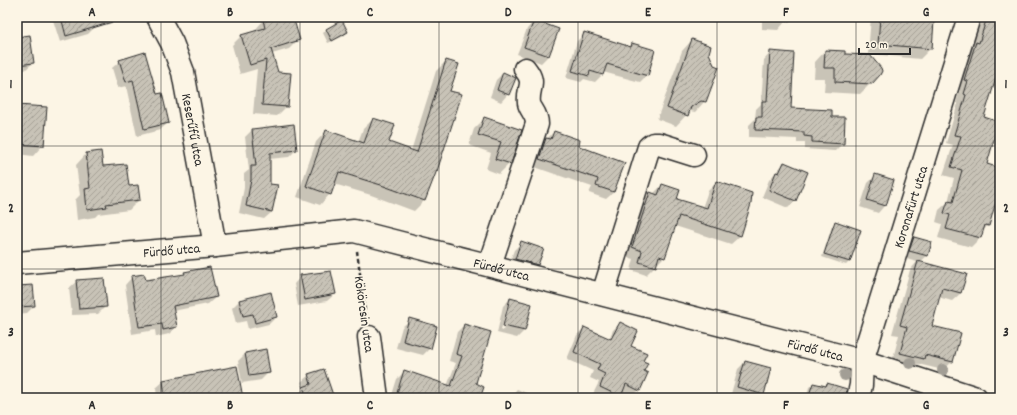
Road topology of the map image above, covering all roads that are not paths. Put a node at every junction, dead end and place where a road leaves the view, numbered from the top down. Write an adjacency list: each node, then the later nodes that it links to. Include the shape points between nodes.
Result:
1 (158, 17): 5 (street, Keserűfű utca, via 183,72)
2 (969, 17): 10 (street, Koronafürt utca)
3 (525, 69): 7 (street, via 532,82 529,104 537,117 537,124)
4 (694, 155): 8 (street, via 659,144 649,147)
5 (215, 246): 6 (street, Fürdő utca); 7 (street, Fürdő utca, via 354,231)
6 (17, 263)
7 (490, 265): 8 (street, Fürdő utca)
8 (603, 294): 10 (street, Fürdő utca)
9 (369, 337): 11 (street, Kökörcsin utca)
10 (862, 361): 12 (street, Koronafürt utca); 13 (street, Fürdő utca)
11 (377, 398)
12 (858, 398)
13 (976, 398)

